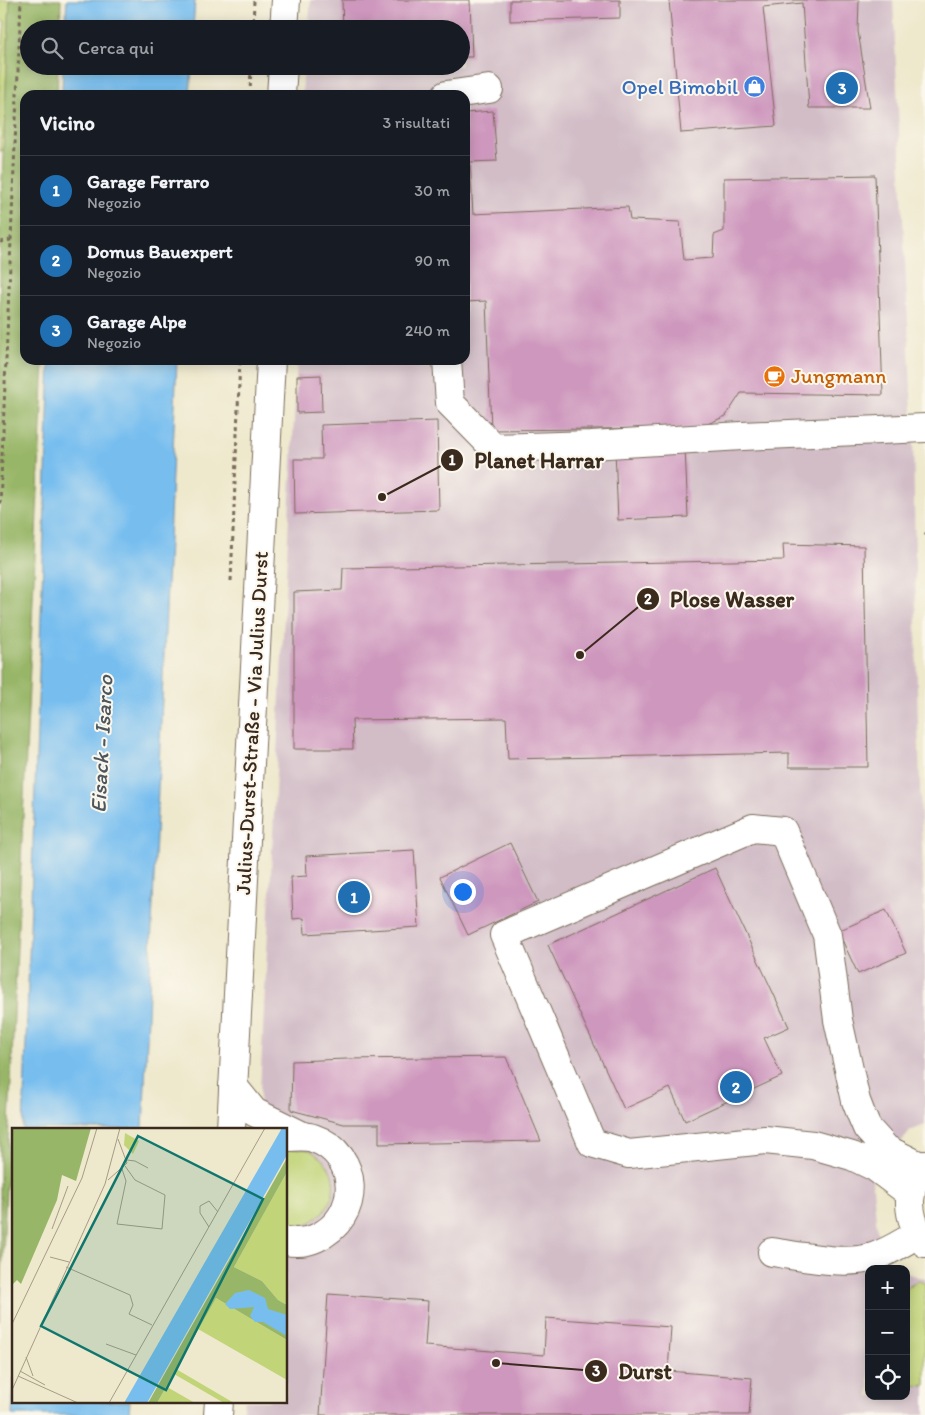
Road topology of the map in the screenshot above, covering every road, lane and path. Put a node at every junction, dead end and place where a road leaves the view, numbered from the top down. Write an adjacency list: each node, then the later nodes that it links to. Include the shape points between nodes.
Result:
1 (21, 0): 4 (path)
2 (254, 0): 5 (path)
3 (286, 0): 6 (street)
4 (20, 20)
5 (253, 20)
6 (285, 20)
7 (20, 24): 14 (path)
8 (251, 75): 11 (path)
9 (282, 75): 12 (street)
10 (489, 89): 13 (street)
11 (250, 90)
12 (281, 90)
13 (470, 92)
14 (11, 240): 15 (path); 19 (path)
15 (0, 242)
16 (271, 365): 20 (street, Julius-Durst-Straße - Via Julius Durst)
17 (447, 365): 18 (street, via 450,403 494,448)
18 (925, 428)
19 (0, 504)
20 (233, 1086): 21 (street, Julius-Durst-Straße - Via Julius Durst); 22 (street, via 254,1112)
21 (231, 1128)
22 (280, 1128)
23 (295, 1137): 27 (street, via 312,1137 340,1156 348,1171 350,1188 348,1204 340,1221 326,1233 309,1241)
24 (924, 1166): 25 (street); 25 (street, via 886,1149 867,1128 861,1114 838,1020 827,935 783,831 753,828 504,935 592,1143 629,1154 765,1140 813,1145 852,1156 875,1167)
25 (911, 1194): 26 (street, via 912,1221)
26 (922, 1238): 28 (street, via 870,1258 852,1260)
27 (288, 1241)
28 (772, 1252)
29 (219, 1402): 30 (street)
30 (218, 1415)

